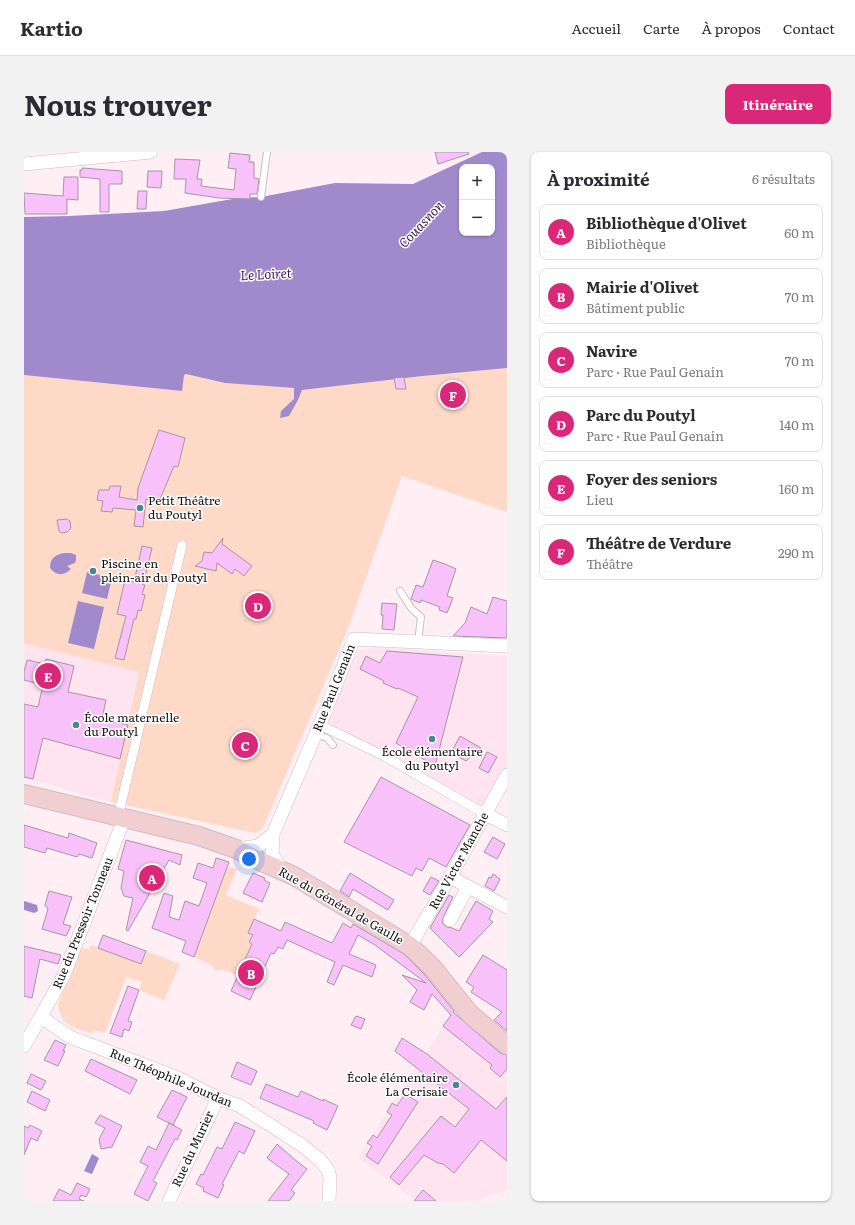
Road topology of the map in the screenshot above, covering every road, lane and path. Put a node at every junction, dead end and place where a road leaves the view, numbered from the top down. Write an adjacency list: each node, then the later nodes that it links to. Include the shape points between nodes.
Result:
1 (151, 152): 3 (street)
2 (267, 152): 4 (lane)
3 (24, 164)
4 (261, 197)
5 (182, 545): 14 (street)
6 (400, 591): 7 (lane, via 420,617)
7 (418, 642): 8 (street, Rue Paul Genain); 9 (street, Rue Paul Genain, via 354,639)
8 (507, 646)
9 (318, 729): 10 (lane); 13 (street, via 384,756); 16 (street, Rue Paul Genain)
10 (333, 745)
11 (507, 775): 13 (street, Rue Victor Manche)
12 (24, 794): 14 (main road, Rue du Général de Gaulle)
13 (485, 814): 15 (street); 19 (street, Rue Victor Manche)
14 (121, 818): 17 (main road, Rue du Général de Gaulle, via 199,836); 24 (street, Rue du Pressoir Tonneau, via 64,975)
15 (507, 825)
16 (273, 834): 17 (street, Rue Paul Genain, via 258,846); 18 (street, Rue Paul Genain, via 272,854)
17 (236, 849): 18 (main road, Rue du Général de Gaulle)
18 (282, 870): 23 (main road, Rue du Général de Gaulle)
19 (450, 877): 20 (street); 23 (street, Rue Victor Manche)
20 (468, 887): 21 (street); 22 (street)
21 (507, 907)
22 (450, 920)
23 (410, 946): 25 (main road, Rue du Général de Gaulle, via 433,968 470,1014)
24 (41, 1017): 26 (street, Rue du Pressoir Tonneau); 27 (street, Rue Théophile Jourdan, via 70,1037 176,1077)
25 (507, 1045)
26 (24, 1046)
27 (218, 1098): 28 (street, Rue du Murier); 29 (street, Rue Théophile Jourdan, via 240,1106 276,1128 304,1146 321,1161 330,1176)
28 (169, 1201)
29 (329, 1201)

